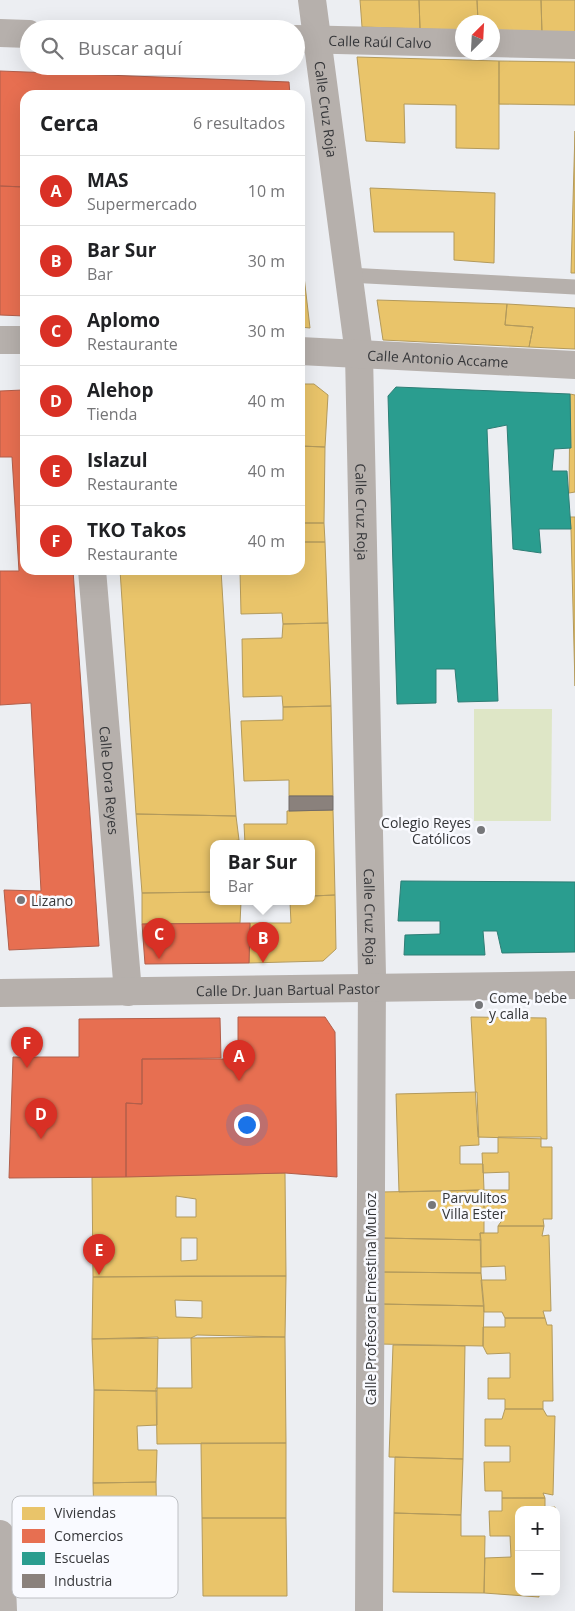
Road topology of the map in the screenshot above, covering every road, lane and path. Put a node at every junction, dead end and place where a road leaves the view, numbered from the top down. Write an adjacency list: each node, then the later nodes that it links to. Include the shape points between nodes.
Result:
1 (312, 0): 4 (street, Calle Cruz Roja)
2 (0, 33): 3 (street)
3 (20, 34)
4 (306, 39): 5 (street, Calle Raúl Calvo); 8 (street, Calle Cruz Roja)
5 (455, 43)
6 (500, 43): 7 (street)
7 (575, 45)
8 (348, 275): 9 (lane); 13 (street, Calle Cruz Roja)
9 (575, 287)
10 (0, 340): 11 (street)
11 (20, 340)
12 (305, 351): 13 (street, Calle Antonio Accame)
13 (359, 354): 14 (street, Calle Antonio Accame); 17 (street, Calle Cruz Roja)
14 (575, 365)
15 (92, 575): 18 (street, Calle Dora Reyes)
16 (575, 985): 17 (street, Calle Dr. Juan Bartual Pastor)
17 (371, 988): 18 (street, Calle Dr. Juan Bartual Pastor); 22 (street, Calle Profesora Ernestina Muñoz)
18 (128, 992): 19 (street, Calle Dr. Juan Bartual Pastor)
19 (0, 993)
20 (0, 1534): 21 (street)
21 (3, 1611)
22 (369, 1611)

